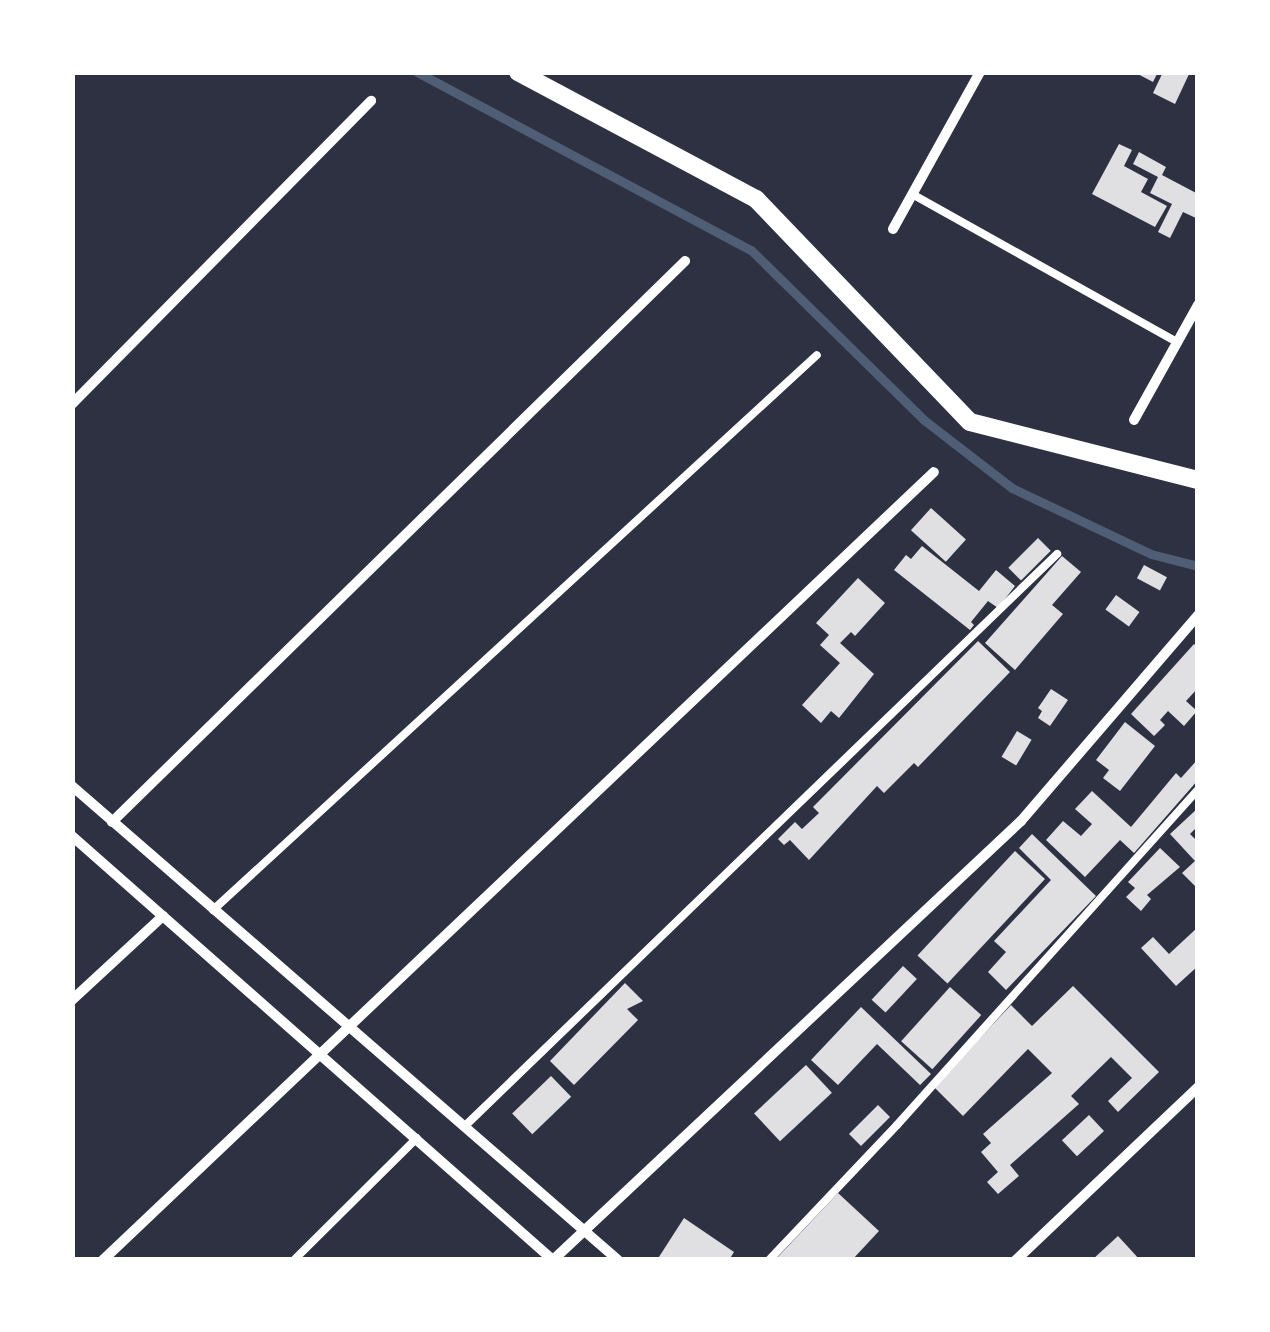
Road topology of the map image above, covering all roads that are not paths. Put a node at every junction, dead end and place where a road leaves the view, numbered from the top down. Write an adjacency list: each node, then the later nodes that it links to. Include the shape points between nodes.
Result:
1 (518, 72): 13 (street, via 756,200 970,422)
2 (980, 72): 4 (street)
3 (371, 101): 10 (street)
4 (912, 194): 5 (street); 8 (lane)
5 (892, 228)
6 (685, 261): 18 (street)
7 (1198, 304): 8 (street)
8 (1177, 342): 11 (street)
9 (817, 355): 20 (lane)
10 (72, 404)
11 (1134, 420)
12 (934, 472): 23 (street)
13 (1198, 480)
14 (1057, 554): 26 (lane)
15 (1198, 615): 28 (street, via 1021,821)
16 (72, 786): 18 (street)
17 (1198, 789): 33 (lane)
18 (112, 822): 20 (street)
19 (72, 836): 21 (street)
20 (213, 910): 23 (street)
21 (163, 916): 22 (street); 24 (street)
22 (72, 1000)
23 (351, 1024): 24 (street); 26 (street)
24 (320, 1054): 27 (street); 29 (street)
25 (1198, 1088): 34 (street)
26 (466, 1125): 28 (street)
27 (416, 1138): 30 (lane); 31 (street)
28 (585, 1230): 31 (street); 32 (street)
29 (103, 1260)
30 (294, 1260)
31 (553, 1260)
32 (618, 1260)
33 (769, 1260)
34 (1016, 1260)

